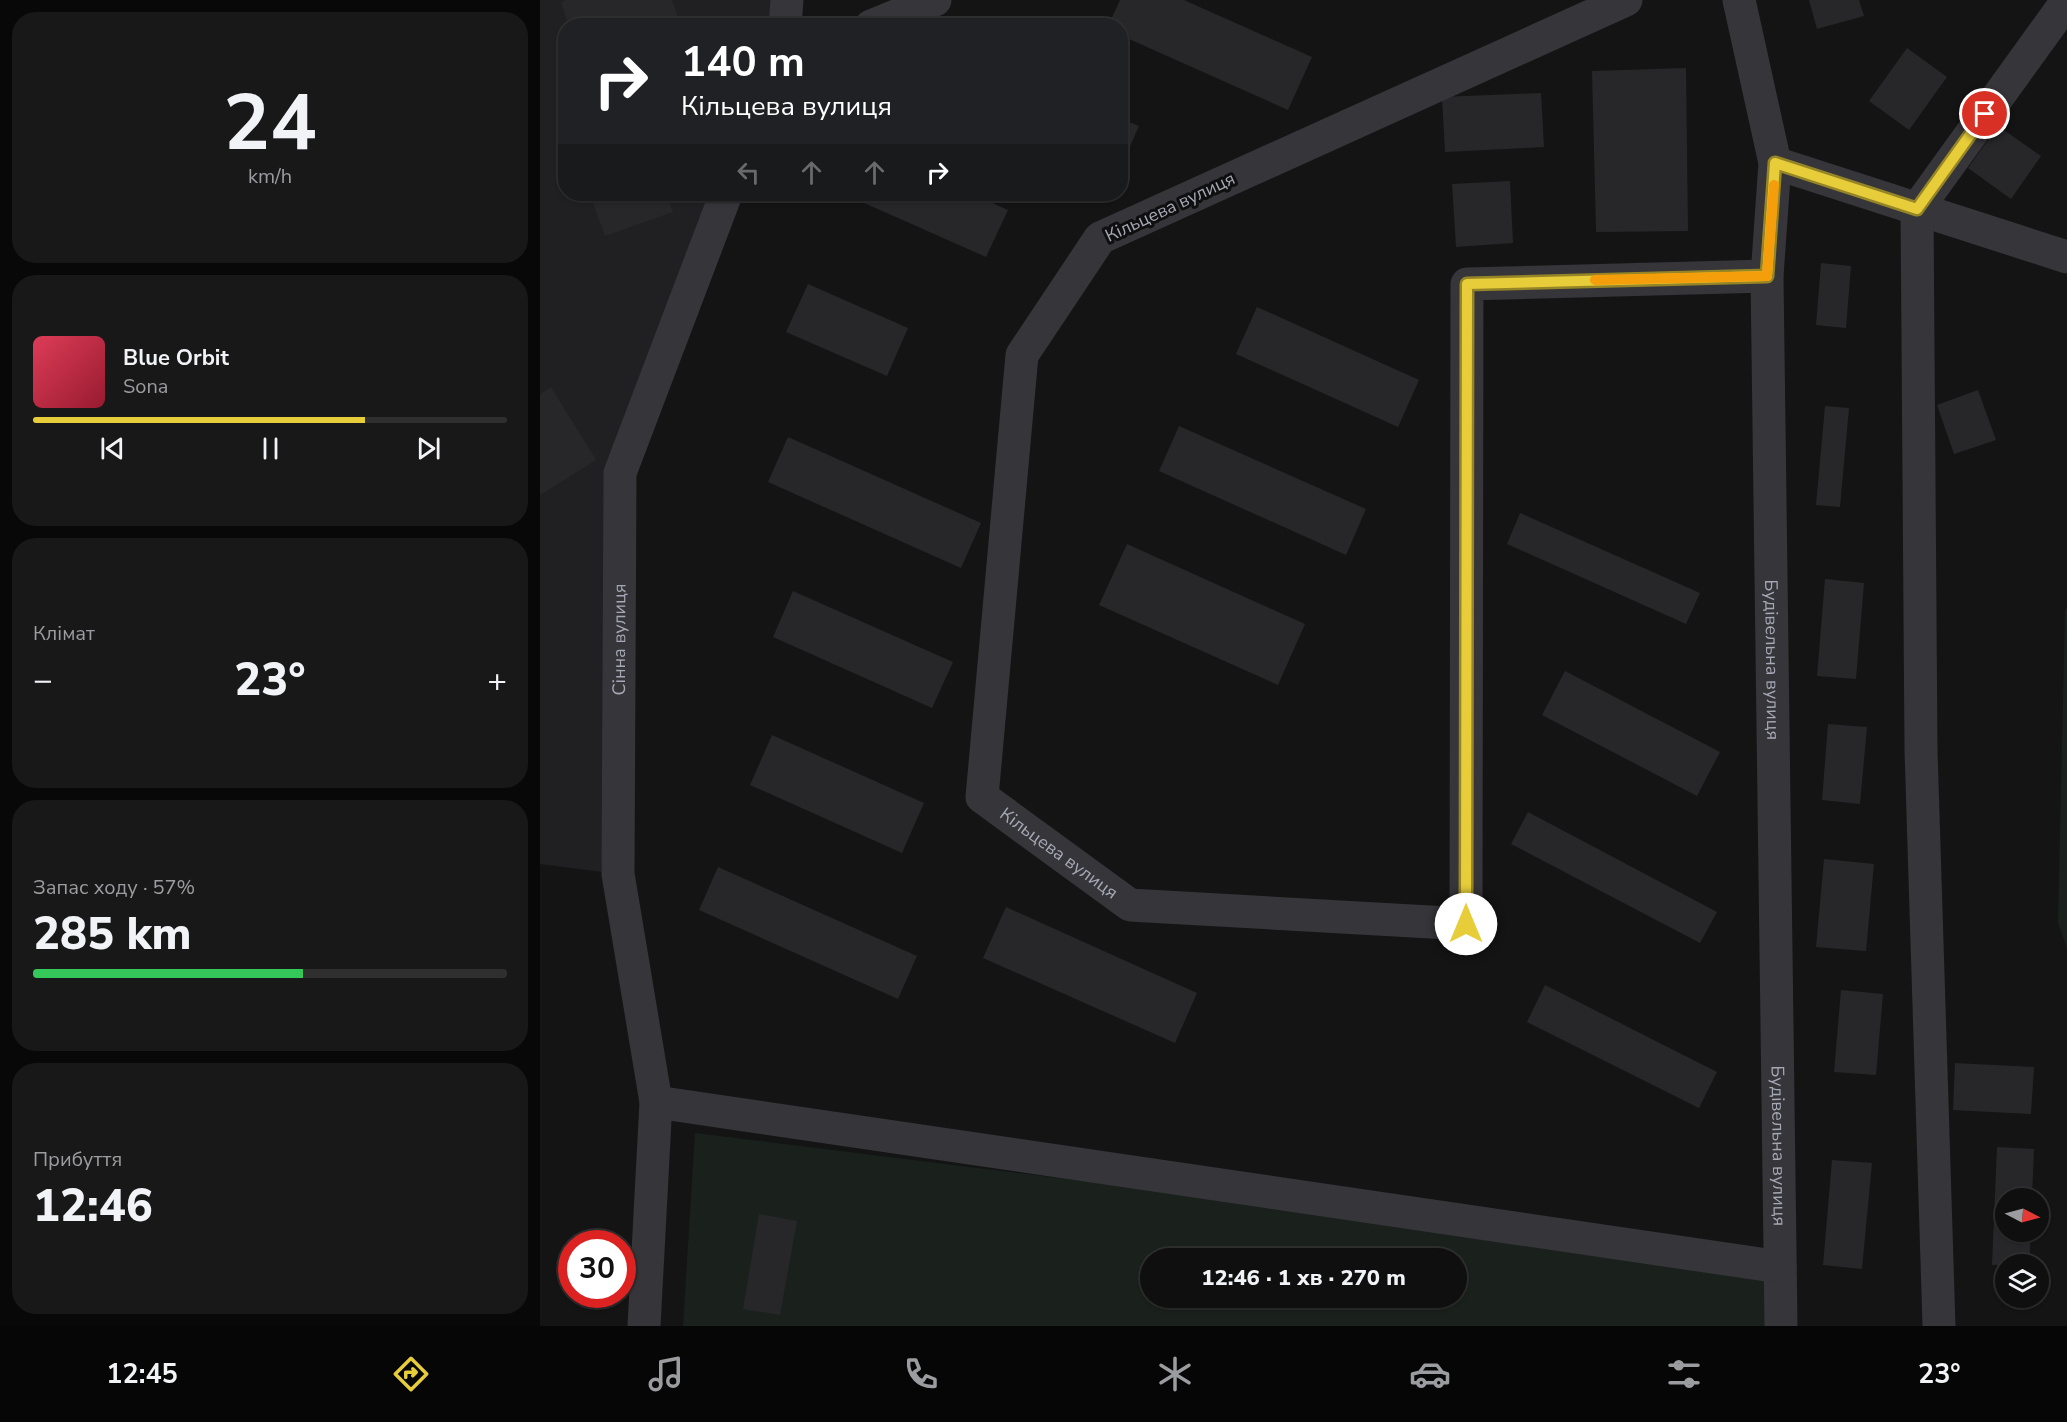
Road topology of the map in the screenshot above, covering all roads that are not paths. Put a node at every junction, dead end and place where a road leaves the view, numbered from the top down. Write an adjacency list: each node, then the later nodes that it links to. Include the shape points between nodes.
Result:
1 (787, 0): 6 (street)
2 (935, 0): 7 (street)
3 (1626, 0): 12 (street, Кільцева вулиця, via 1100,238 1022,355 982,797 1130,905 1466,924 1467,284)
4 (1739, 0): 8 (street, Будівельна вулиця)
5 (2067, 1): 10 (street)
6 (785, 18)
7 (891, 18)
8 (1775, 163): 10 (street); 12 (street, Будівельна вулиця)
9 (723, 201): 13 (street, Сінна вулиця, via 620,474 618,874)
10 (1917, 209): 11 (street); 17 (street, via 1921,750)
11 (2067, 257)
12 (1767, 276): 14 (street, Будівельна вулиця)
13 (656, 1102): 14 (street); 15 (street, Сінна вулиця)
14 (1780, 1267): 16 (street, Будівельна вулиця)
15 (644, 1326)
16 (1781, 1326)
17 (1939, 1326)

